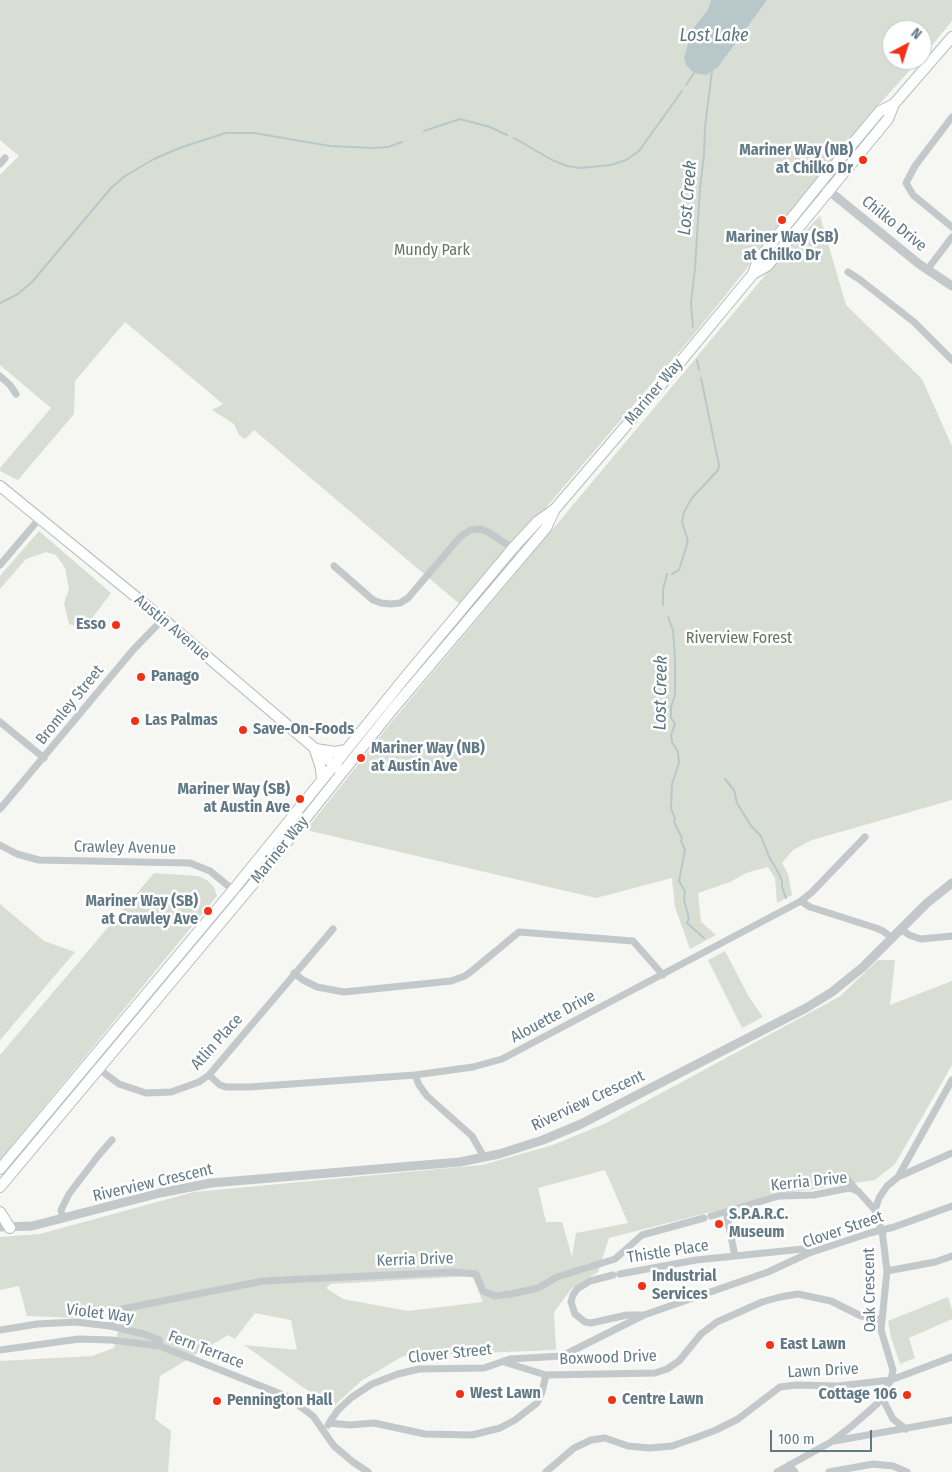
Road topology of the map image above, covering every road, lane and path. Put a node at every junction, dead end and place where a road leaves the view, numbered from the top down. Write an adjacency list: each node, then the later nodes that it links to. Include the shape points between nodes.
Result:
1 (952, 37): 2 (main road, Mariner Way)
2 (894, 104): 4 (main road, Mariner Way, via 880,111); 5 (main road, Mariner Way, via 888,118)
3 (952, 117): 6 (street, via 906,182 913,195)
4 (819, 183): 5 (street, Chilko Drive); 10 (main road, Mariner Way, via 758,260)
5 (829, 190): 8 (street, Chilko Drive); 10 (main road, Mariner Way, via 767,266)
6 (952, 227)
7 (952, 237): 8 (street)
8 (927, 270): 11 (street, Chilko Drive)
9 (848, 272): 12 (street)
10 (753, 274): 16 (main road, Mariner Way)
11 (952, 286)
12 (951, 355)
13 (0, 376): 14 (street)
14 (16, 394)
15 (0, 486): 17 (main road, Austin Avenue)
16 (554, 509): 18 (main road, Mariner Way); 19 (main road, Mariner Way, via 546,528)
17 (39, 519): 20 (street); 22 (main road, Austin Avenue)
18 (513, 548): 19 (street); 21 (street, via 485,530 468,531 460,536 408,598 394,604 373,600); 25 (main road, Mariner Way)
19 (522, 556): 28 (main road, Mariner Way)
20 (0, 565)
21 (334, 566)
22 (163, 619): 24 (main road, Austin Avenue); 26 (street, Bromley Street, via 132,650)
23 (0, 722): 26 (street)
24 (315, 749): 25 (main road); 27 (main road, Austin Avenue); 29 (main road)
25 (346, 750): 27 (main road, Mariner Way)
26 (44, 758): 30 (street, Bromley Street)
27 (334, 765): 28 (main road, Austin Avenue); 29 (main road, Mariner Way)
28 (343, 772): 35 (main road, Mariner Way)
29 (322, 780): 34 (main road, Mariner Way)
30 (0, 809)
31 (865, 837): 36 (street, Alouette Drive)
32 (0, 845): 34 (street, Crawley Avenue, via 39,860 190,863 210,871)
33 (952, 882): 38 (street, Riverview Crescent)
34 (234, 889): 35 (street, Crawley Avenue); 43 (main road, Mariner Way)
35 (241, 898): 44 (main road, Mariner Way)
36 (802, 901): 40 (street, via 810,907 876,928); 42 (street, Alouette Drive)
37 (332, 928): 41 (street, Atlin Place)
38 (902, 929): 39 (street, via 921,939); 40 (street, Riverview Crescent)
39 (952, 936)
40 (892, 938): 50 (street, Riverview Crescent, via 852,977 806,1008 581,1124 528,1145)
41 (294, 973): 42 (street, via 317,988 344,992 451,981 465,976 519,932 633,941); 46 (street, Atlin Place)
42 (663, 974): 45 (street, Alouette Drive, via 502,1059)
43 (90, 1062): 44 (street, Atlin Place); 51 (main road, Mariner Way)
44 (99, 1070): 46 (street, Atlin Place, via 119,1084 152,1094 182,1089); 54 (main road, Mariner Way)
45 (415, 1075): 46 (street, Alouette Drive, via 240,1088 220,1085); 50 (street, via 427,1096 472,1136)
46 (209, 1076)
47 (952, 1080): 53 (street)
48 (112, 1140): 60 (street, via 69,1194 61,1210)
49 (952, 1153): 53 (street)
50 (484, 1157): 60 (street, Riverview Crescent, via 440,1164 211,1184 160,1193)
51 (0, 1169)
52 (845, 1176): 55 (street)
53 (898, 1177): 57 (street, via 879,1198)
54 (0, 1187)
55 (858, 1191): 57 (street, Kerria Drive); 59 (street, Kerria Drive, via 849,1188 814,1195 779,1196)
56 (952, 1206): 62 (street, Clover Street)
57 (875, 1210): 62 (street, Oak Crescent)
58 (0, 1212): 61 (main road)
59 (726, 1212): 64 (street); 69 (street, Kerria Drive, via 642,1235 615,1259 557,1277 538,1288 512,1294 496,1296 483,1290 476,1274 452,1272 263,1281 122,1309)
60 (63, 1219): 61 (street, Riverview Crescent, via 32,1226)
61 (5, 1227)
62 (882, 1230): 63 (street, Clover Street); 66 (street, Oak Crescent)
63 (809, 1254): 64 (street, Thistle Place, via 803,1249); 67 (street, Clover Street, via 768,1272)
64 (736, 1256): 67 (street, Thistle Place, via 688,1261 590,1281 572,1296 575,1314 591,1324 627,1315)
65 (952, 1256): 66 (street)
66 (887, 1271): 68 (street, Oak Crescent)
67 (644, 1315): 74 (street, Clover Street, via 562,1356)
68 (882, 1320): 75 (street, Boxwood Drive, via 798,1294 780,1296 717,1322 667,1369 655,1373); 76 (street, Oak Crescent, via 881,1330 893,1370)
69 (110, 1326): 70 (street, Violet Way, via 76,1322); 71 (street, Violet Way, via 159,1340)
70 (0, 1330)
71 (160, 1346): 72 (street, Fern Terrace, via 79,1339); 81 (street, Fern Terrace, via 286,1396 313,1416)
72 (0, 1350)
73 (952, 1357): 76 (street, Lawn Drive)
74 (504, 1362): 75 (street, Boxwood Drive); 79 (street, Clover Street, via 484,1368 419,1369 398,1374 372,1384 352,1397)
75 (546, 1375): 79 (street, Boxwood Drive, via 537,1403 500,1428 472,1434 425,1434 374,1423)
76 (890, 1380): 77 (street); 85 (street, Lawn Drive, via 838,1386 785,1386 738,1419 695,1438 672,1446 650,1448 628,1446 605,1438 591,1440 574,1448)
77 (881, 1396): 80 (street, via 893,1419); 82 (street, via 877,1404)
78 (952, 1420): 80 (street)
79 (329, 1423): 81 (street)
80 (906, 1429): 82 (street)
81 (323, 1430): 84 (street, Fern Terrace, via 334,1446)
82 (831, 1442): 83 (street)
83 (787, 1468): 86 (street); 87 (street)
84 (368, 1472)
85 (546, 1472)
86 (777, 1472)
87 (795, 1472)
88 (829, 1472): 89 (street, via 873,1464 893,1466)
89 (907, 1472)

